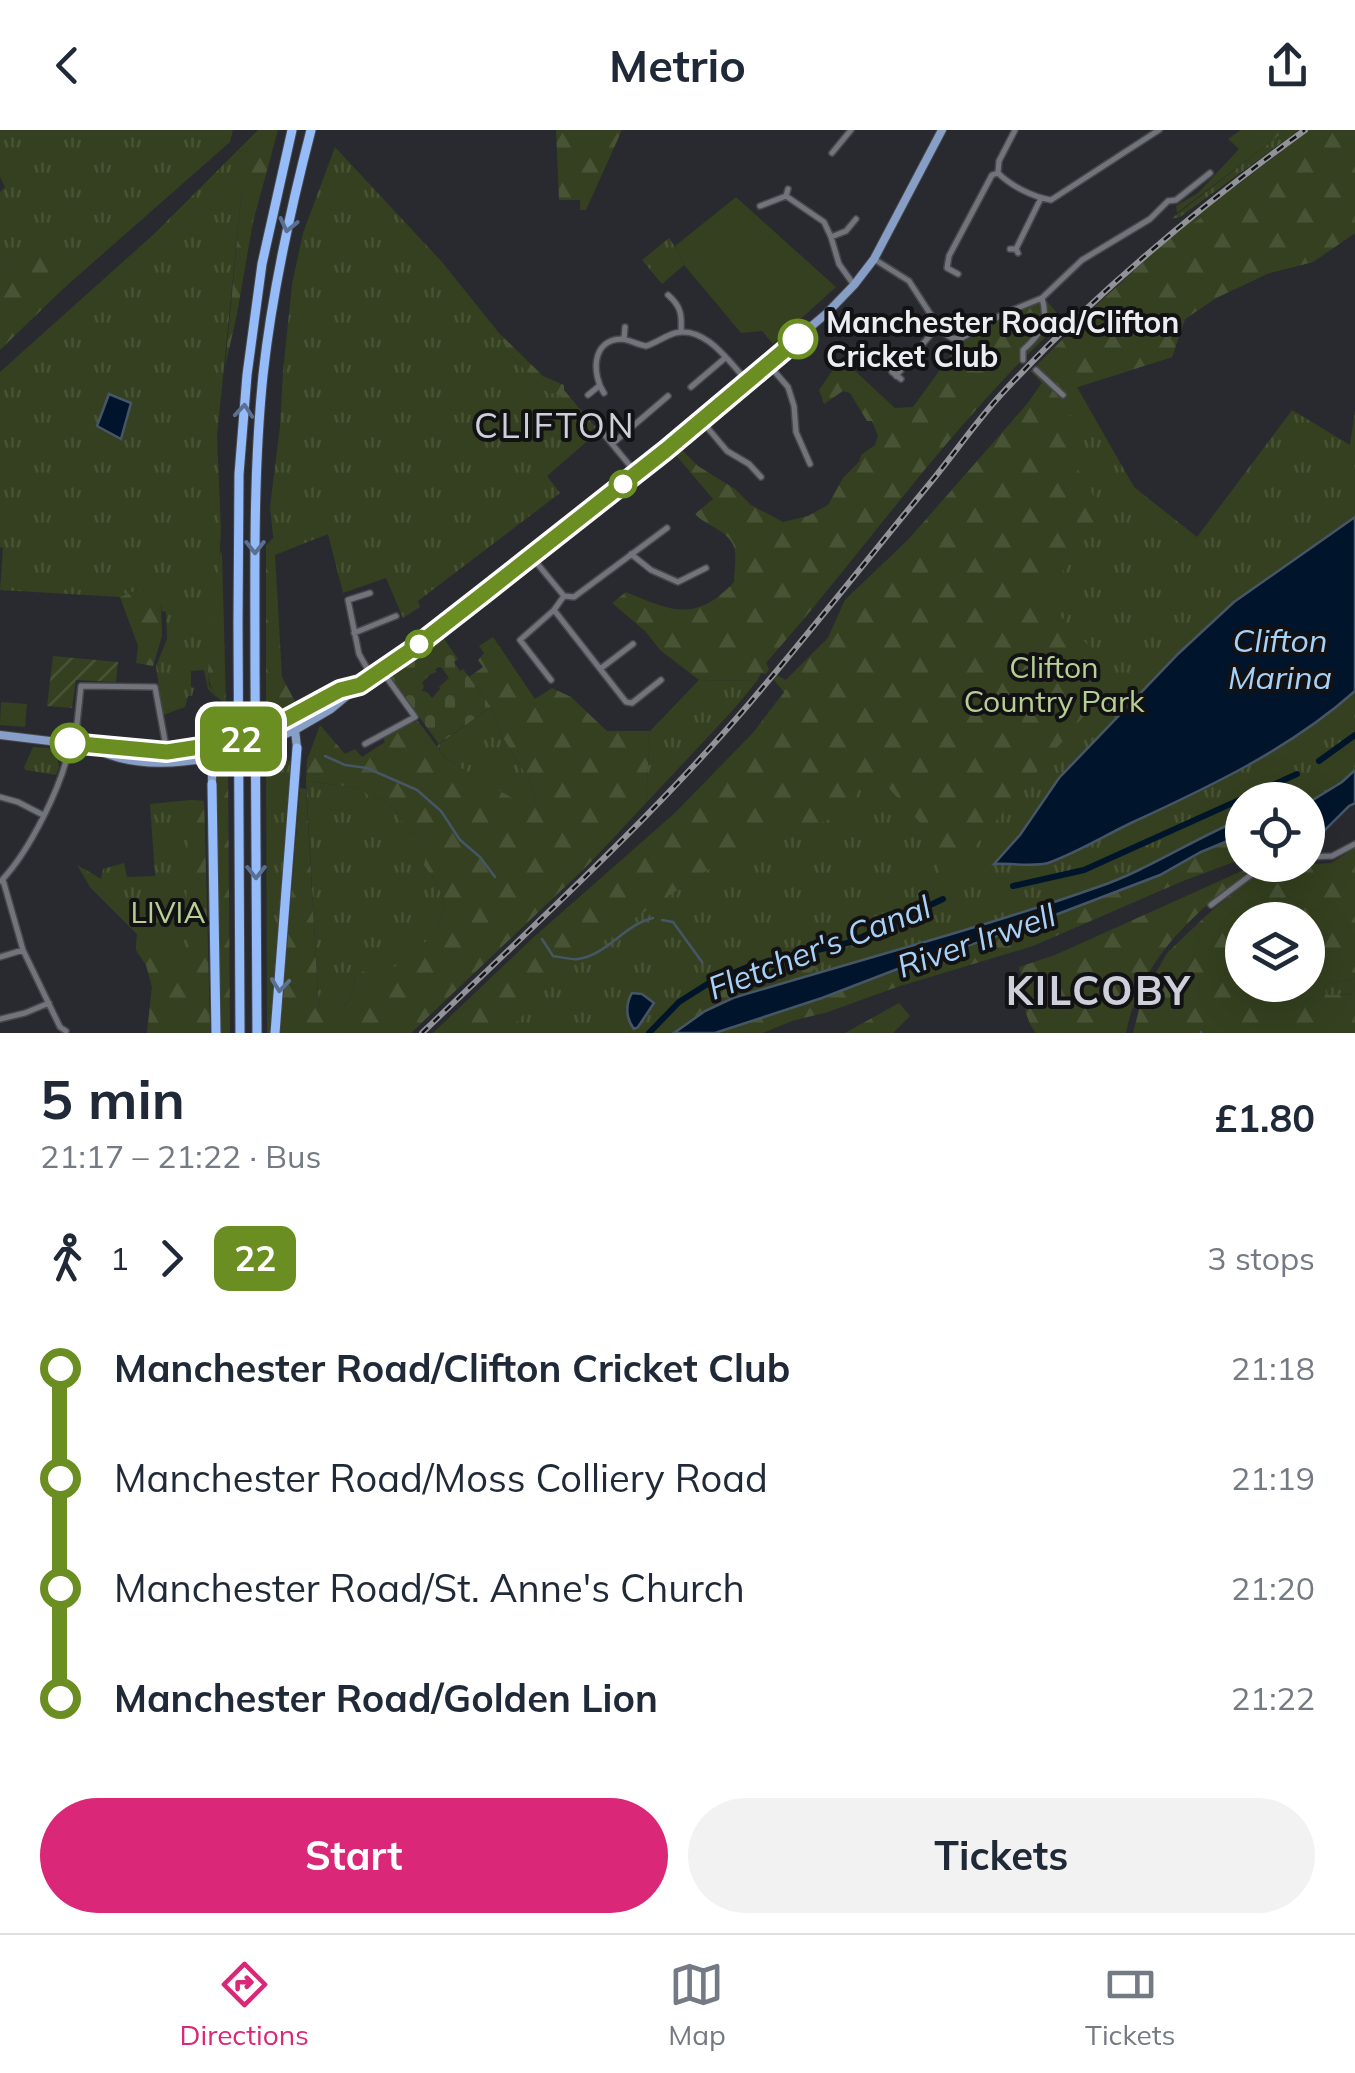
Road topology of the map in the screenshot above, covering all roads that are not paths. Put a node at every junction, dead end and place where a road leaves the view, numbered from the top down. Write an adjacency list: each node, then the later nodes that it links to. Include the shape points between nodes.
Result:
1 (292, 130): 83 (highway, one-way to 1, via 240,474 262,264)
2 (311, 130): 84 (highway, one-way to 84, via 277,279 257,460)
3 (851, 130): 7 (street)
4 (942, 130): 15 (main road)
5 (1015, 130): 8 (street)
6 (1159, 130): 10 (street, via 1054,199)
7 (832, 154)
8 (998, 173): 10 (street); 16 (street, via 949,256 948,268)
9 (1210, 173): 20 (street, via 1082,260)
10 (1041, 198): 14 (street)
11 (760, 206): 13 (street, via 787,192 820,218)
12 (856, 219): 13 (street)
13 (832, 238): 17 (street, via 838,264)
14 (1015, 250)
15 (874, 259): 17 (main road); 22 (street, via 909,281)
16 (958, 274)
17 (854, 285): 28 (main road)
18 (668, 295): 21 (street)
19 (687, 296): 21 (street)
20 (1042, 298): 22 (street, via 963,338); 27 (street, via 1045,322 1023,350)
21 (678, 304): 24 (street)
22 (937, 326): 30 (street)
23 (626, 327): 25 (street)
24 (682, 331): 25 (street, via 646,346); 26 (street, via 703,338)
25 (624, 339): 34 (street, via 597,356 602,390)
26 (725, 358): 31 (street); 32 (street)
27 (1023, 360)
28 (768, 364): 31 (main road); 39 (street, via 788,387)
29 (1036, 370): 33 (street)
30 (896, 376)
31 (747, 381): 36 (main road)
32 (691, 387)
33 (1064, 395)
34 (588, 396)
35 (668, 396): 38 (street)
36 (701, 420): 40 (main road); 41 (street, via 726,451)
37 (598, 427): 38 (street)
38 (612, 444): 40 (street)
39 (810, 464)
40 (636, 473): 44 (main road)
41 (761, 477)
42 (667, 528): 43 (street)
43 (631, 554): 45 (street, via 678,582); 47 (street, via 574,597)
44 (531, 556): 47 (street); 52 (main road)
45 (706, 568)
46 (370, 593): 50 (street, via 348,600)
47 (564, 596): 48 (street)
48 (554, 610): 53 (street); 55 (street, via 520,640)
49 (396, 616): 50 (street)
50 (354, 633): 54 (street)
51 (633, 644): 53 (street)
52 (382, 670): 54 (main road); 63 (street, via 416,717)
53 (600, 670): 56 (street, via 628,704)
54 (372, 677): 57 (main road)
55 (551, 680)
56 (660, 680)
57 (360, 685): 58 (main road); 59 (main road)
58 (278, 725): 59 (main road); 62 (main road, bridge)
59 (295, 730): 65 (main road); 67 (main road, bridge)
60 (0, 735): 61 (main road)
61 (72, 743): 64 (main road); 66 (street, via 81,686 155,687); 71 (street)
62 (223, 744): 66 (main road); 67 (main road)
63 (365, 744)
64 (90, 746): 66 (main road); 68 (main road, via 125,758)
65 (297, 748): 85 (highway, one-way to 85)
66 (167, 752)
67 (212, 758): 68 (main road); 69 (main road)
68 (192, 761): 69 (main road)
69 (212, 784): 82 (highway)
70 (0, 798): 71 (street)
71 (42, 814): 74 (street, via 20,860)
72 (1355, 844): 73 (street)
73 (1325, 856)
74 (1, 881): 77 (street)
75 (1241, 882): 76 (street)
76 (1211, 905)
77 (23, 950): 78 (street); 79 (street)
78 (0, 957)
79 (50, 1002): 80 (street); 81 (street)
80 (0, 1019)
81 (66, 1031)
82 (216, 1033)
83 (240, 1033)
84 (257, 1033)
85 (275, 1033)

